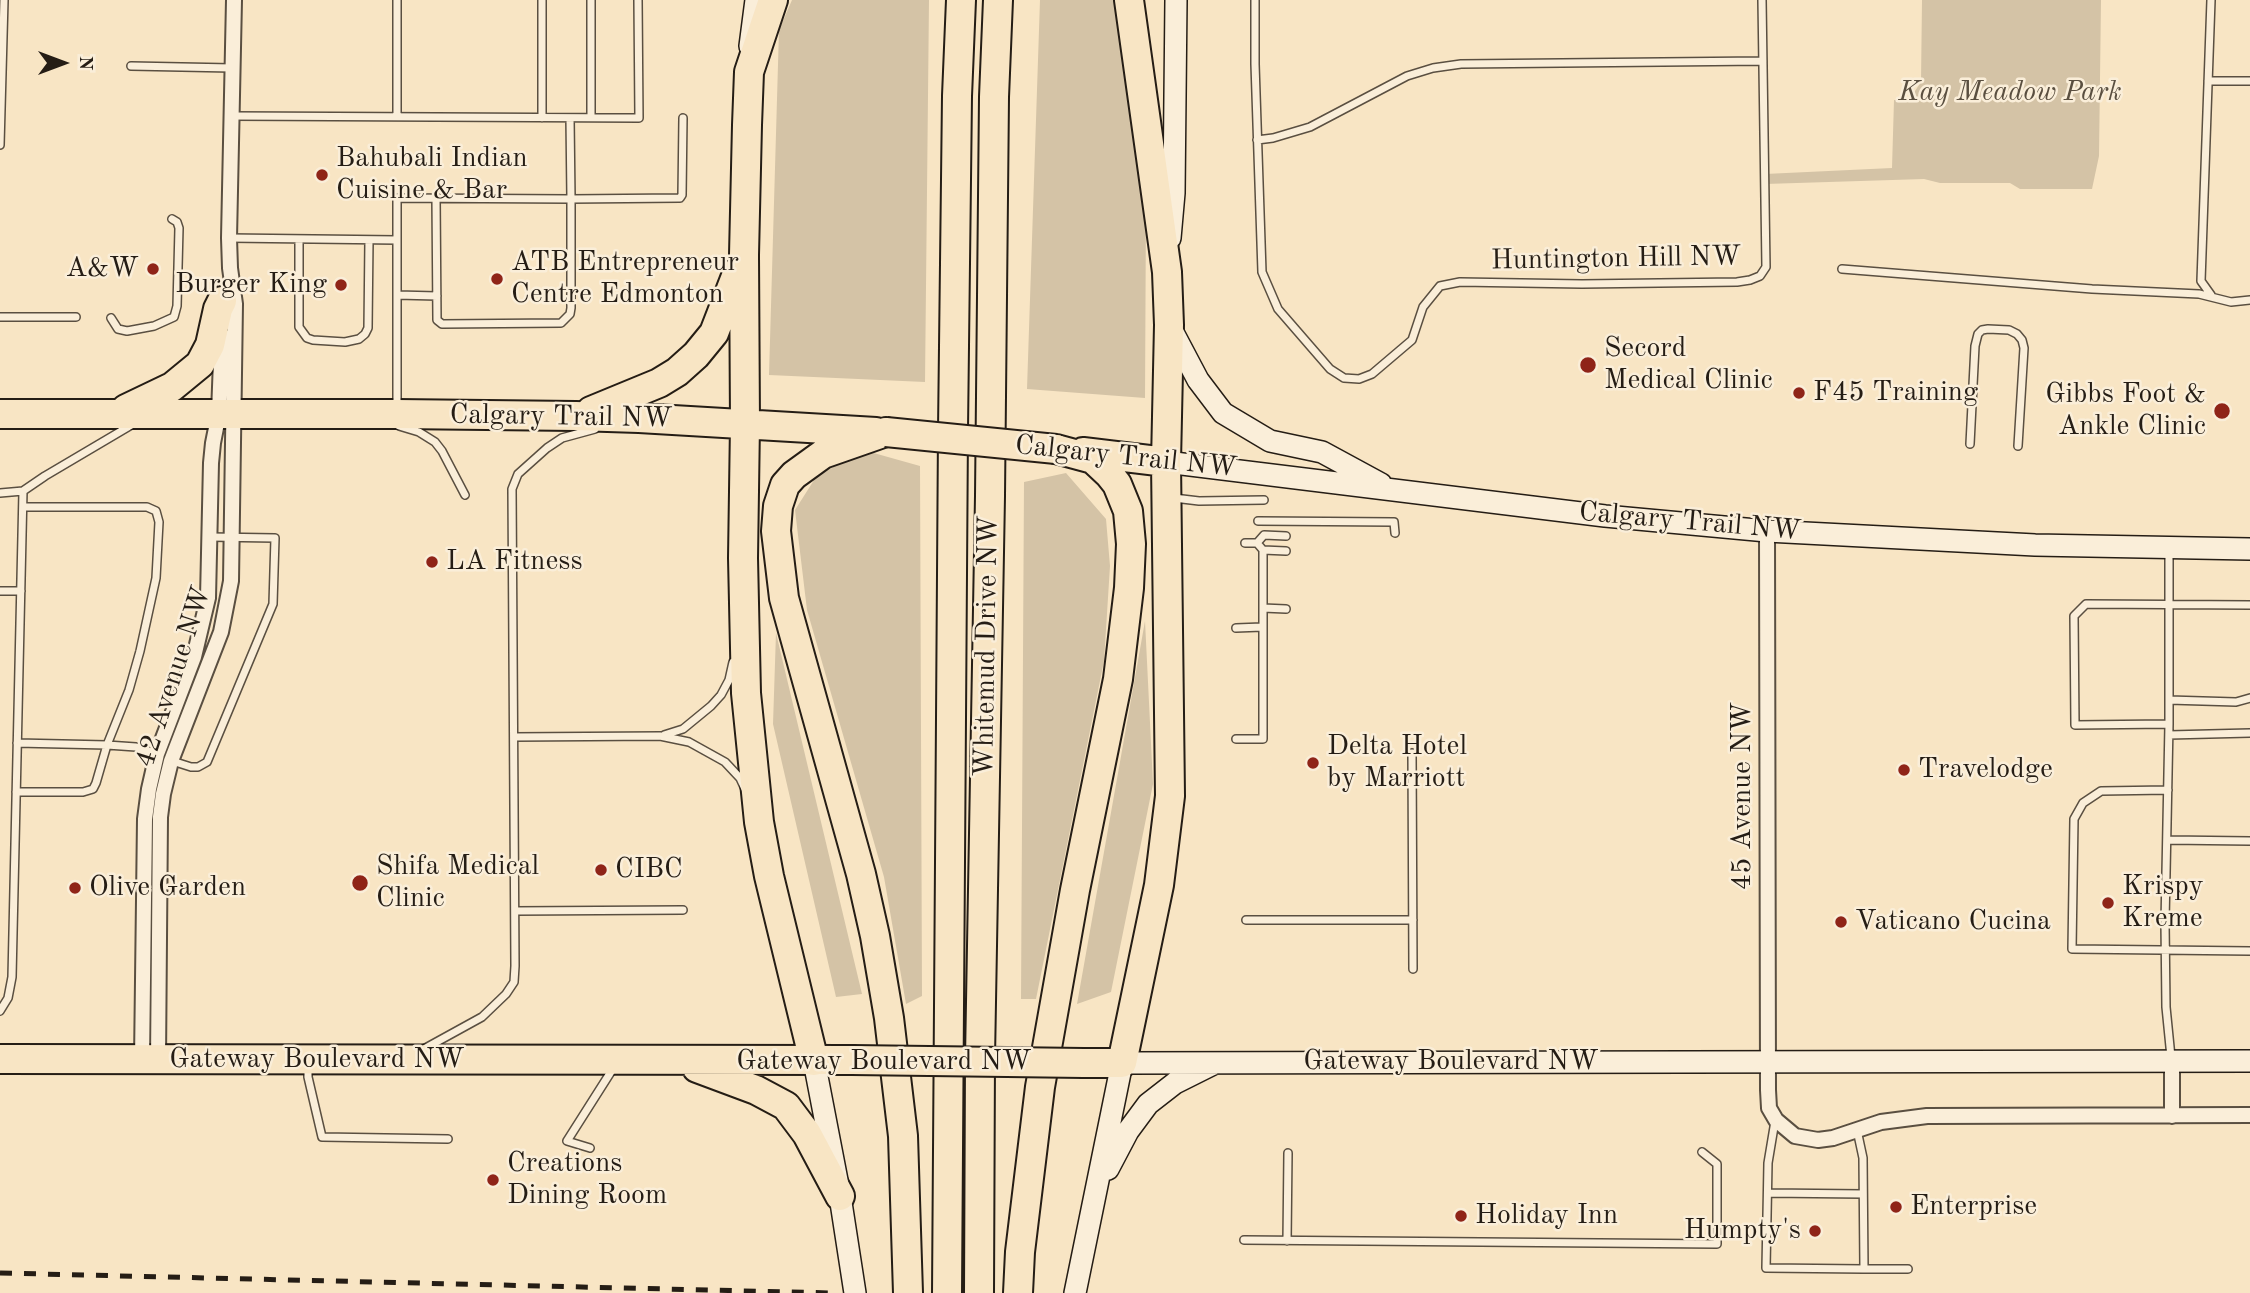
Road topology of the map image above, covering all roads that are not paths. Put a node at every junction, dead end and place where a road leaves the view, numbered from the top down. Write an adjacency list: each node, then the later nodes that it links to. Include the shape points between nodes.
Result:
1 (4, 0): 29 (lane)
2 (234, 0): 18 (street, 42 Avenue NW)
3 (397, 0): 23 (lane)
4 (542, 0): 24 (lane)
5 (591, 0): 26 (lane)
6 (638, 0): 26 (lane, via 639,118)
7 (756, 0): 19 (main road)
8 (773, 0): 19 (highway)
9 (961, 0): 147 (highway, Whitemud Drive NW)
10 (998, 0): 148 (highway, Whitemud Drive NW)
11 (1129, 0): 40 (highway)
12 (1176, 0): 40 (main road, via 1174,194)
13 (1255, 0): 28 (lane)
14 (1762, 0): 16 (lane)
15 (2211, 0): 20 (lane)
16 (1763, 61): 28 (lane, via 1433,68 1407,76 1310,127); 28 (lane, Huntington Hill NW, via 1766,267 1760,276 1737,282 1460,282 1440,286 1423,307 1412,340 1373,374 1359,379 1344,378 1330,369 1278,309 1262,272)
17 (131, 66): 18 (lane)
18 (232, 68): 22 (street, 42 Avenue NW)
19 (749, 72): 37 (highway)
20 (2208, 80): 21 (lane); 42 (lane, via 2201,281)
21 (2250, 81)
22 (231, 116): 23 (lane); 33 (street, 42 Avenue NW)
23 (397, 117): 24 (lane)
24 (542, 118): 25 (lane)
25 (570, 118): 26 (lane); 31 (lane)
26 (591, 118)
27 (683, 118): 31 (lane, via 680,198)
28 (1258, 140)
29 (0, 145)
30 (436, 198): 31 (lane); 36 (lane, via 397,198); 43 (lane)
31 (571, 199): 43 (lane, via 571,308 566,319 555,324 442,324 437,320)
32 (172, 219): 48 (lane, via 179,228 174,317 127,331 118,329)
33 (229, 238): 34 (lane); 38 (street, 42 Avenue NW)
34 (299, 240): 35 (lane); 35 (lane, via 297,319 302,333 320,342 352,342 365,334)
35 (369, 240): 36 (lane)
36 (397, 240): 41 (lane)
37 (744, 256): 56 (highway, via 714,333 694,357 659,383); 58 (highway)
38 (230, 268): 45 (street, 42 Avenue NW); 52 (street, 42 Avenue NW, via 235,304)
39 (1842, 269): 42 (lane)
40 (1167, 272): 49 (highway)
41 (397, 295): 43 (lane); 55 (lane)
42 (2211, 295): 44 (lane, via 2231,302)
43 (437, 296)
44 (2250, 300)
45 (222, 301): 50 (highway, via 210,345 194,371 172,387); 52 (street, 42 Avenue NW)
46 (0, 317): 47 (lane)
47 (76, 317)
48 (111, 318)
49 (1169, 325): 63 (highway); 64 (main road, via 1198,380 1223,413 1270,441 1322,452)
50 (117, 413): 51 (highway, Calgary Trail NW); 53 (highway, Calgary Trail NW)
51 (163, 413): 52 (highway, Calgary Trail NW); 65 (lane, via 118,431)
52 (226, 413): 54 (highway, Calgary Trail NW); 75 (street, 42 Avenue NW, via 213,443); 76 (street, 42 Avenue NW)
53 (0, 414)
54 (360, 414): 55 (highway, Calgary Trail NW); 67 (lane, via 419,432 435,442)
55 (397, 414): 56 (highway, Calgary Trail NW)
56 (576, 416): 57 (highway, Calgary Trail NW)
57 (639, 418): 58 (highway, Calgary Trail NW); 97 (lane, via 555,443 518,474 512,489)
58 (745, 424): 59 (highway, Calgary Trail NW); 88 (highway)
59 (886, 432): 62 (highway, Calgary Trail NW, bridge); 146 (highway, via 823,454 794,475 778,506 776,531 784,598 875,936 903,1136)
60 (1970, 444): 61 (lane, via 1975,346 1978,334 1988,328 2017,334 2024,348)
61 (2018, 446)
62 (1056, 449): 63 (highway, Calgary Trail NW); 149 (highway, via 1093,459 1117,484 1128,511 1131,544 1118,679 1040,1087)
63 (1166, 462): 64 (main road, Calgary Trail NW); 68 (highway)
64 (1392, 490): 72 (main road, Calgary Trail NW)
65 (23, 491): 66 (lane); 70 (lane)
66 (0, 493)
67 (465, 495)
68 (1167, 497): 69 (lane); 128 (highway, via 1170,796 1159,885)
69 (1264, 500)
70 (23, 507): 83 (lane); 100 (lane, via 147,507 158,515 156,578 132,682)
71 (1258, 521): 73 (lane, via 1394,522)
72 (1767, 531): 79 (main road, Calgary Trail NW); 126 (street, 45 Avenue NW)
73 (1395, 533)
74 (1286, 536): 78 (lane, via 1264,535)
75 (210, 537): 76 (lane); 102 (street, 42 Avenue NW, via 204,622)
76 (232, 537): 103 (street, 42 Avenue NW, via 231,582 221,632); 103 (lane, via 275,538 273,604 208,762 198,767)
77 (1245, 543): 78 (lane)
78 (1260, 547): 81 (lane); 86 (lane)
79 (2169, 547): 80 (main road, Calgary Trail NW); 84 (lane)
80 (2250, 549)
81 (1286, 551)
82 (0, 591): 83 (lane)
83 (21, 591): 99 (lane)
84 (2169, 603): 85 (lane); 92 (lane); 93 (lane, via 2087,604 2074,616 2075,726)
85 (2250, 605)
86 (1263, 608): 87 (lane); 89 (lane)
87 (1286, 609)
88 (744, 620): 96 (lane, via 721,695 683,729); 106 (highway, via 747,714)
89 (1262, 627): 90 (lane); 98 (lane, via 1263,739)
90 (1236, 628)
91 (2250, 698): 92 (lane, via 2236,702)
92 (2169, 700): 93 (lane)
93 (2169, 723): 95 (lane)
94 (2250, 733): 95 (lane)
95 (2169, 735): 104 (lane)
96 (660, 736): 97 (lane); 106 (lane, via 689,742 725,762 740,778)
97 (514, 737): 110 (lane)
98 (1236, 739)
99 (17, 743): 100 (lane); 105 (lane)
100 (107, 745): 102 (lane); 105 (lane, via 96,783 88,792)
101 (1412, 753): 112 (lane)
102 (157, 754): 103 (lane); 118 (street, 42 Avenue NW, via 145,819)
103 (171, 761): 118 (street, 42 Avenue NW, via 160,817)
104 (2168, 790): 107 (lane); 114 (lane, via 2101,790 2083,803 2074,819 2072,949)
105 (16, 792): 116 (lane, via 12,977)
106 (758, 822): 123 (highway)
107 (2168, 840): 108 (lane); 114 (lane)
108 (2250, 841)
109 (683, 910): 110 (lane)
110 (515, 911): 120 (lane, via 512,986 490,1011)
111 (1246, 920): 112 (lane)
112 (1413, 920): 115 (lane)
113 (2250, 951): 114 (lane)
114 (2166, 952): 127 (lane)
115 (1413, 969)
116 (0, 1011)
117 (0, 1059): 118 (highway, Gateway Boulevard NW)
118 (150, 1060): 119 (highway, Gateway Boulevard NW)
119 (308, 1061): 120 (highway, Gateway Boulevard NW); 133 (lane, via 322,1137)
120 (403, 1061): 121 (highway, Gateway Boulevard NW)
121 (618, 1061): 122 (highway, Gateway Boulevard NW); 134 (lane, via 567,1141)
122 (678, 1061): 123 (highway, Gateway Boulevard NW); 139 (highway, via 786,1106 807,1134)
123 (814, 1061): 128 (highway, Gateway Boulevard NW, bridge); 139 (main road)
124 (1219, 1061): 126 (main road, Gateway Boulevard NW); 128 (main road, Gateway Boulevard NW); 142 (main road, via 1166,1089 1138,1116 1096,1194)
125 (2250, 1061): 127 (main road, Gateway Boulevard NW)
126 (1768, 1062): 127 (main road, Gateway Boulevard NW); 131 (street, via 1769,1108)
127 (2172, 1062): 130 (street)
128 (1122, 1063): 142 (main road)
129 (2250, 1115): 130 (street)
130 (2172, 1116): 132 (street, via 1927,1116)
131 (1776, 1120): 132 (street, via 1805,1139 1833,1138); 137 (lane)
132 (1857, 1129): 138 (lane)
133 (448, 1139)
134 (590, 1148)
135 (1702, 1152): 141 (lane, via 1717,1164 1717,1244)
136 (1288, 1153): 141 (lane)
137 (1768, 1193): 138 (lane); 143 (lane, via 1766,1268)
138 (1863, 1194): 143 (lane)
139 (840, 1196): 145 (main road)
140 (1244, 1240): 141 (lane)
141 (1287, 1241)
142 (1079, 1265): 150 (main road)
143 (1864, 1269): 144 (lane)
144 (1908, 1269)
145 (855, 1293)
146 (908, 1293)
147 (947, 1293)
148 (978, 1293)
149 (1018, 1293)
150 (1075, 1293)

